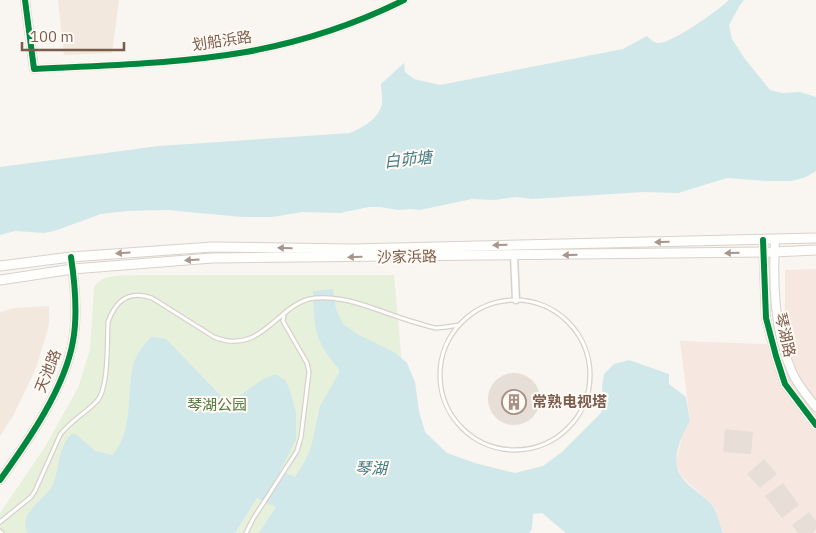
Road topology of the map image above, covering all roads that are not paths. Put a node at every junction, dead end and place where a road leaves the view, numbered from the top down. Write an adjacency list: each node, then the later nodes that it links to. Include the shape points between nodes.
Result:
1 (25, 0): 3 (street)
2 (404, 0): 3 (street, 划船浜路, via 322,34 246,52 156,62)
3 (34, 69)
4 (816, 238): 6 (main road, 沙家浜路)
5 (763, 240): 6 (main road, 沙家浜路); 8 (street, 琴湖路); 11 (main road, 沙家浜路, one-way to 11, via 353,249 212,247)
6 (775, 240): 9 (street, 琴湖路)
7 (816, 250): 9 (main road, 沙家浜路)
8 (763, 252): 9 (main road, 沙家浜路); 10 (main road, 沙家浜路, one-way to 10); 19 (street, 琴湖路, via 766,318 776,356 785,384)
9 (774, 252): 18 (street, 琴湖路, via 778,329 792,373)
10 (514, 256): 13 (main road, 沙家浜路, one-way to 13, via 212,258); 15 (street)
11 (71, 257): 12 (main road, 沙家浜路); 13 (street, 天池路)
12 (0, 266)
13 (73, 269): 14 (main road, 沙家浜路); 20 (street, 天池路, via 73,341 62,376 42,416)
14 (0, 280)
15 (516, 300): 17 (lane, via 495,302 478,309); 17 (lane, via 548,307 564,317 585,346 590,364 587,400 566,431 550,442 512,451 474,439 459,427 448,411 439,373 442,354)
16 (284, 315): 17 (lane, via 311,299 341,298 434,328); 21 (lane, via 251,338 225,342 152,298 144,295 125,298 112,311 108,322 103,394 60,435 36,491); 22 (lane, via 283,321 310,372 301,437 284,474)
17 (459, 325)
18 (816, 407)
19 (816, 426)
20 (0, 480)
21 (0, 522)
22 (246, 533)

